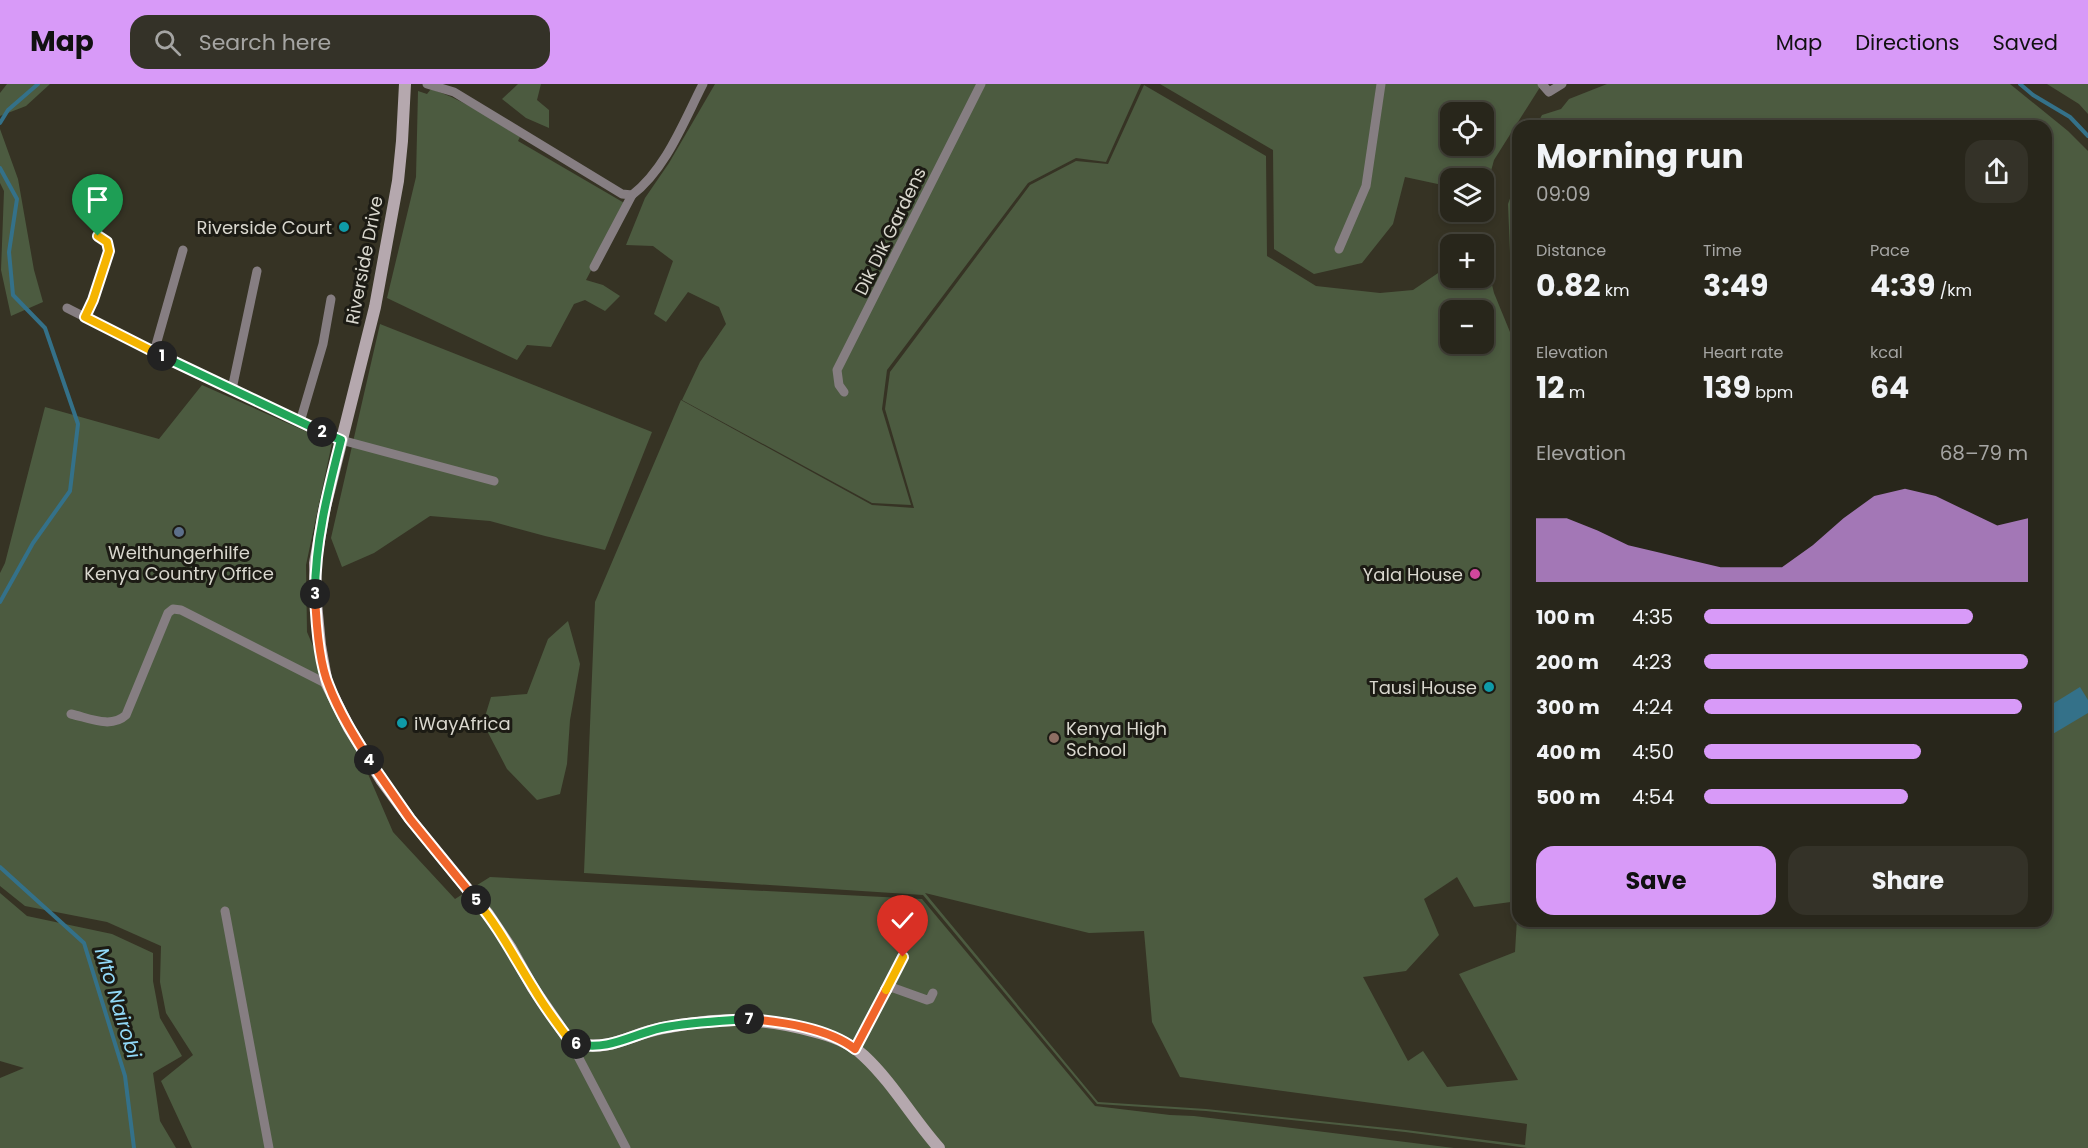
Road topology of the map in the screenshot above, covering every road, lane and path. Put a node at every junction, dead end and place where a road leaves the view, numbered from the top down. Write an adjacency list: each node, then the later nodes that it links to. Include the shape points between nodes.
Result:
1 (405, 84): 21 (street, Riverside Drive, via 398,181 377,296)
2 (427, 84): 8 (street, via 454,92 622,194)
3 (703, 84): 8 (street, via 670,148 647,182)
4 (981, 84): 19 (street, Dik Dik Gardens, via 837,370)
5 (1382, 84): 10 (street, via 1366,186)
6 (1542, 84): 7 (street, via 1549,92)
7 (1562, 84)
8 (632, 195): 12 (street)
9 (98, 236): 16 (street, via 107,242 109,251)
10 (1339, 249)
11 (183, 250): 17 (street)
12 (594, 267)
13 (257, 271): 18 (street)
14 (331, 300): 20 (street, via 323,344)
15 (67, 308): 16 (street)
16 (85, 317): 17 (street)
17 (154, 352): 18 (street)
18 (232, 389): 20 (street)
19 (844, 392)
20 (300, 422): 21 (street)
21 (341, 440): 22 (street); 23 (street, Riverside Drive, via 315,563 315,603)
22 (494, 481)
23 (327, 684): 24 (street, via 173,609 126,716 111,723); 29 (street, Riverside Drive, via 382,781 488,914)
24 (71, 714)
25 (225, 911): 32 (street)
26 (903, 957): 27 (street)
27 (888, 986): 28 (street, via 927,1000); 30 (street)
28 (933, 993)
29 (571, 1042): 30 (street, via 589,1047 613,1044 660,1028 750,1019 781,1022 834,1037); 33 (street, Riverside Drive)
30 (855, 1049): 31 (street, via 882,1076)
31 (934, 1147)
32 (268, 1148)
33 (626, 1148)

